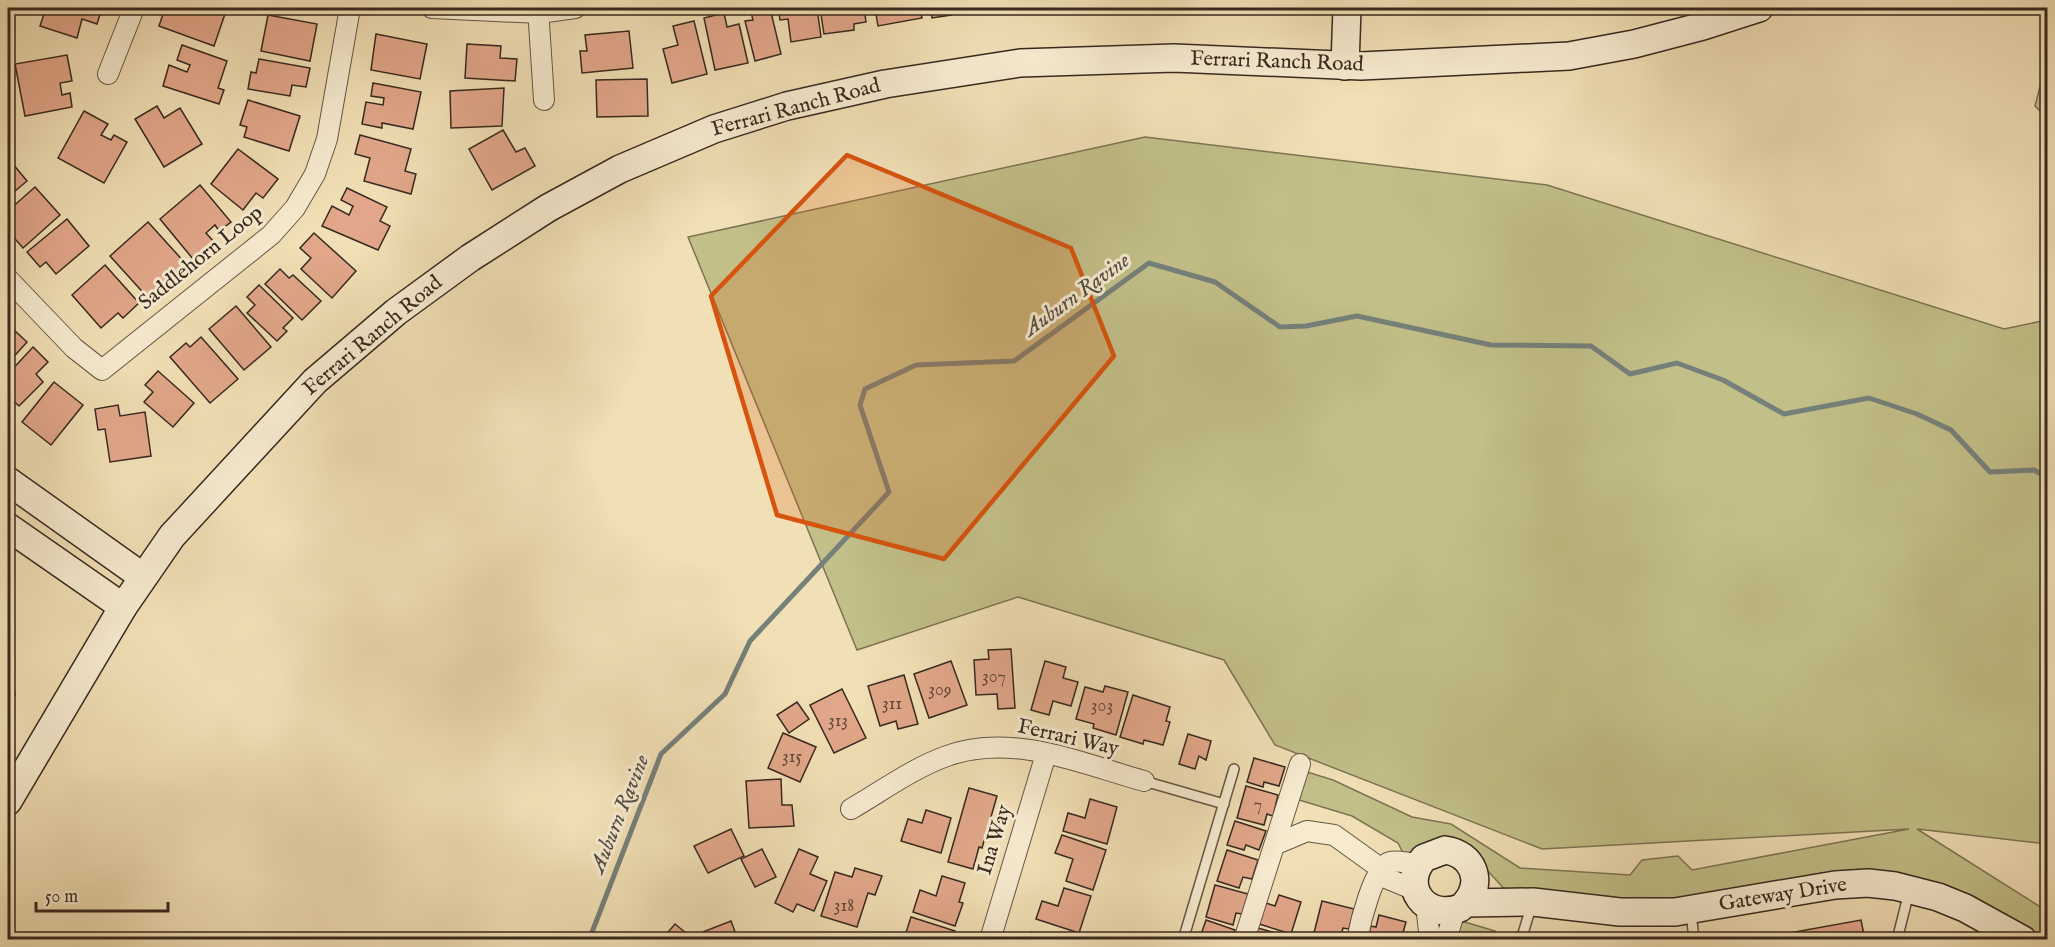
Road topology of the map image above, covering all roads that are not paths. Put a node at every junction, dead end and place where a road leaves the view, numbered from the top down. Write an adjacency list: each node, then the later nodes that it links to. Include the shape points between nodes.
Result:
1 (134, 8): 9 (street)
2 (350, 8): 11 (street, Saddlehorn Loop, via 327,139 315,174 295,208 271,235 102,370 74,348)
3 (432, 8): 7 (street)
4 (575, 8): 7 (street)
5 (1347, 8): 8 (main road)
6 (1759, 8): 8 (main road, Ferrari Ranch Road, via 1634,45 1569,56)
7 (538, 10): 10 (street)
8 (1345, 66): 14 (main road, Ferrari Ranch Road, via 1174,58 1020,63 885,84 787,106 714,129 620,169 548,208 396,312 315,381 210,492)
9 (108, 75)
10 (544, 100)
11 (8, 279)
12 (8, 481): 14 (main road)
13 (8, 527): 15 (main road)
14 (143, 577): 15 (main road, Ferrari Ranch Road)
15 (123, 607): 20 (main road, Ferrari Ranch Road)
16 (1046, 754): 19 (street, Ferrari Way); 22 (street, Ferrari Way, via 995,746 948,756); 31 (street, Ina Way)
17 (1300, 764): 23 (street)
18 (1234, 769): 21 (lane)
19 (1144, 781): 21 (lane)
20 (8, 801)
21 (1224, 804): 32 (lane)
22 (851, 809)
23 (1275, 844): 24 (street, via 1307,831 1322,831); 33 (street)
24 (1380, 868): 26 (street, via 1390,862); 34 (street)
25 (1474, 872): 26 (main road, via 1466,859 1445,850 1430,853); 28 (main road, Gateway Drive); 29 (main road, via 1474,888)
26 (1420, 886): 29 (main road, via 1444,912); 35 (street)
27 (1910, 890): 30 (main road, Gateway Drive, via 1868,883 1835,885); 39 (lane); 40 (main road, Gateway Drive, via 1965,908)
28 (1533, 902): 29 (main road, Gateway Drive); 30 (main road, Gateway Drive, via 1620,912); 37 (lane)
29 (1463, 905): 36 (street, via 1453,917)
30 (1691, 910): 38 (lane)
31 (990, 939)
32 (1183, 939)
33 (1244, 939)
34 (1357, 939)
35 (1430, 939)
36 (1446, 939)
37 (1521, 939)
38 (1694, 939)
39 (1897, 939)
40 (2023, 939)

